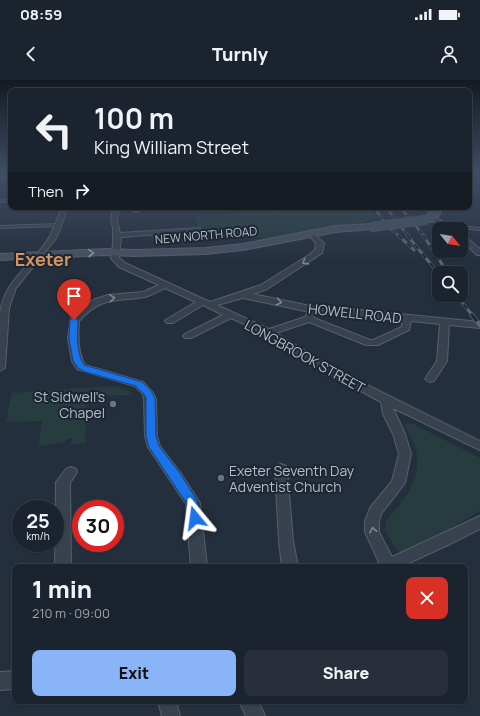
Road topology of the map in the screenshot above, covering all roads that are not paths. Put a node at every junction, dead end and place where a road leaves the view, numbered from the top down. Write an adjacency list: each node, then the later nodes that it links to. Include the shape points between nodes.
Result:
1 (63, 210): 6 (street)
2 (116, 210): 12 (street, via 114,221 117,225)
3 (438, 210): 4 (main road)
4 (429, 219): 5 (street); 11 (main road, NEW NORTH ROAD, bridge)
5 (437, 222)
6 (58, 225): 7 (street); 16 (street, via 53,237)
7 (0, 227)
8 (198, 229): 12 (street)
9 (468, 229): 10 (street)
10 (480, 229)
11 (311, 234): 14 (main road, NEW NORTH ROAD, via 232,248 135,254); 19 (street, one-way to 19, via 320,243 316,254 264,287)
12 (117, 235): 14 (street)
13 (468, 242): 15 (street)
14 (117, 252): 16 (main road, NEW NORTH ROAD, one-way to 14); 18 (street, LONGBROOK STREET, via 115,258 122,265)
15 (480, 253)
16 (38, 256): 17 (main road, NEW NORTH ROAD); 30 (street, via 12,288 7,299)
17 (0, 257)
18 (165, 285): 20 (street, LONGBROOK STREET); 38 (street, one-way to 18, via 193,503 156,451 151,436 150,398 144,387 81,367 73,338 74,320 102,299 138,296)
19 (243, 295): 20 (street, HOWELL ROAD); 21 (street, HOWELL ROAD, one-way to 21)
20 (205, 303): 22 (street, LONGBROOK STREET); 25 (street, HOWELL ROAD)
21 (317, 310): 23 (street, HOWELL ROAD); 24 (street)
22 (230, 315): 28 (street, LONGBROOK STREET); 29 (street)
23 (407, 318): 24 (street, via 406,328 372,343 361,341); 26 (street, HOWELL ROAD)
24 (309, 319): 28 (street)
25 (170, 321)
26 (445, 321): 27 (street, HOWELL ROAD); 31 (street, via 442,361)
27 (480, 325)
28 (268, 332): 32 (street, LONGBROOK STREET, via 335,373)
29 (188, 336)
30 (0, 368)
31 (430, 379)
32 (386, 400): 33 (street, LONGBROOK STREET); 40 (street, one-way to 32, via 372,532 372,520 375,512 398,483 405,454)
33 (480, 446)
34 (281, 469): 39 (street)
35 (71, 472): 37 (street, via 63,482)
36 (480, 522): 41 (street)
37 (63, 564)
38 (199, 564)
39 (290, 564)
40 (385, 564)
41 (391, 564)
42 (12, 680): 43 (street)
43 (0, 681)
44 (168, 704): 46 (street)
45 (250, 704): 47 (street)
46 (171, 716)
47 (256, 716)

